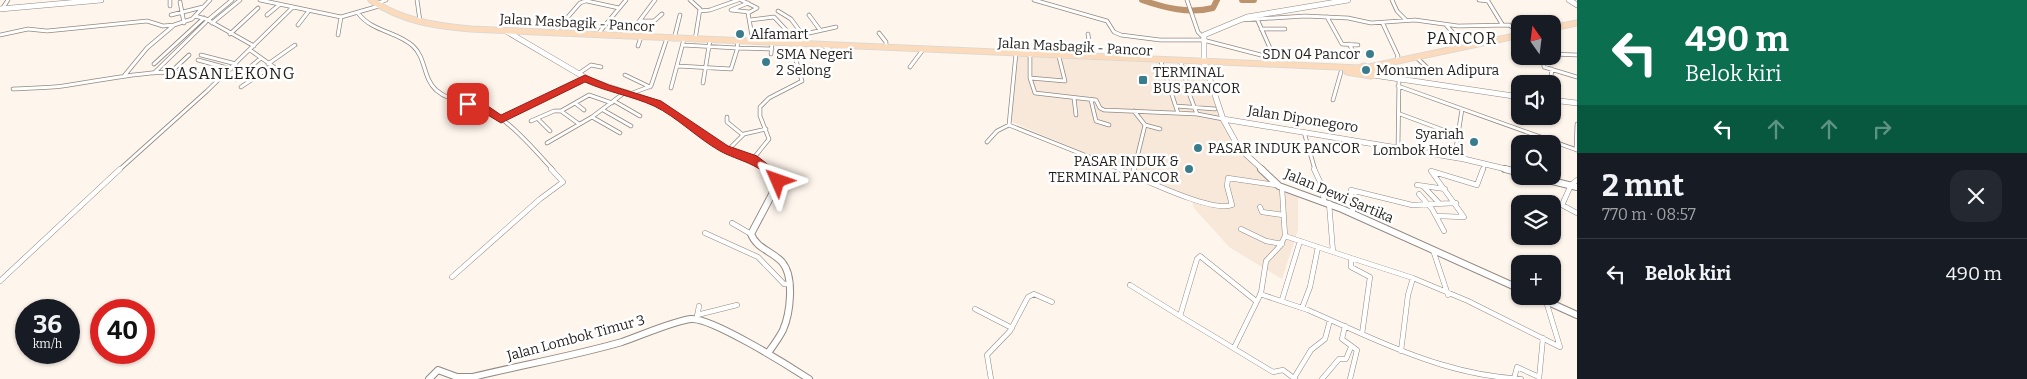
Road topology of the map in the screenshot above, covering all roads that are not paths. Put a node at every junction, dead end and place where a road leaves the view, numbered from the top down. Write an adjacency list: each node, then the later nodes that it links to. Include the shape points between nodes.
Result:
1 (8, 0): 36 (street)
2 (101, 0): 23 (street)
3 (170, 0): 31 (street)
4 (210, 0): 32 (street)
5 (232, 0): 51 (street)
6 (240, 0): 59 (street)
7 (260, 0): 25 (street)
8 (371, 0): 29 (main road, Jalan Masbagik - Pancor)
9 (386, 0): 29 (street)
10 (417, 0): 56 (street)
11 (588, 0): 27 (street); 73 (street, via 580,2)
12 (604, 0): 27 (street)
13 (626, 0): 35 (street)
14 (655, 0): 52 (street)
15 (690, 0): 37 (street)
16 (739, 0): 26 (street); 37 (street)
17 (1034, 0): 87 (street, via 1106,21 1114,32 1121,35 1160,40)
18 (1187, 0): 87 (street)
19 (1348, 0): 54 (street)
20 (1392, 0): 55 (street)
21 (1479, 0): 63 (street, via 1488,2)
22 (1569, 0): 30 (street)
23 (72, 2): 36 (street)
24 (180, 2): 39 (street)
25 (273, 2): 28 (street)
26 (748, 3): 41 (street, via 757,8); 41 (street, via 731,10)
27 (600, 4): 35 (street)
28 (279, 5): 34 (street); 45 (street)
29 (378, 5): 42 (street); 56 (main road, Jalan Masbagik - Pancor)
30 (1577, 5)
31 (170, 6)
32 (205, 6): 39 (street); 48 (street)
33 (258, 8): 76 (street)
34 (292, 8): 40 (street); 97 (street)
35 (619, 8): 81 (street)
36 (1, 9)
37 (700, 10): 88 (street)
38 (778, 11): 77 (street, via 790,18)
39 (182, 12): 43 (street); 58 (street)
40 (308, 12): 49 (street); 61 (street)
41 (748, 12): 53 (street)
42 (358, 13): 49 (street); 187 (street, via 364,22 415,48 428,79 438,91 459,102 478,104)
43 (171, 14)
44 (662, 14): 52 (street, via 651,22)
45 (267, 15)
46 (680, 15): 86 (street)
47 (809, 15): 71 (street)
48 (195, 16): 51 (street); 58 (street)
49 (341, 17): 80 (street)
50 (1327, 17): 57 (street); 62 (street); 93 (street, via 1341,44)
51 (206, 20): 59 (street); 126 (street); 141 (street)
52 (640, 20): 82 (street)
53 (750, 20): 74 (street, via 774,17); 90 (street)
54 (1239, 20): 57 (street); 87 (street)
55 (1406, 20): 62 (street); 65 (street)
56 (420, 21): 72 (main road, Jalan Masbagik - Pancor)
57 (1258, 21): 69 (street)
58 (184, 23): 64 (street)
59 (212, 23): 76 (street)
60 (1577, 23): 67 (main road)
61 (298, 24)
62 (1383, 24): 122 (street, via 1398,56)
63 (1502, 24): 65 (street); 66 (street)
64 (174, 25): 79 (street, via 163,26 146,21 47,31 28,29); 147 (street, via 147,48)
65 (1446, 25): 100 (street)
66 (1511, 26)
67 (1561, 26)
68 (836, 27): 71 (street)
69 (1261, 29): 70 (street); 103 (street)
70 (1285, 29)
71 (820, 30): 77 (street)
72 (506, 31): 73 (main road, Jalan Masbagik - Pancor); 142 (street)
73 (554, 33): 81 (main road, Jalan Masbagik - Pancor)
74 (789, 33)
75 (879, 33): 102 (street, via 886,42)
76 (230, 34): 97 (street)
77 (802, 34): 92 (street, via 795,38)
78 (1088, 34): 115 (street)
79 (0, 35)
80 (338, 35)
81 (597, 35): 82 (main road, Jalan Masbagik - Pancor)
82 (628, 36): 84 (main road, Jalan Masbagik - Pancor)
83 (1511, 36): 100 (main road)
84 (641, 37): 85 (main road, Jalan Masbagik - Pancor); 98 (street)
85 (667, 38): 86 (main road, Jalan Masbagik - Pancor); 157 (street, via 653,82)
86 (674, 39): 89 (main road, Jalan Masbagik - Pancor)
87 (1203, 39): 121 (street); 125 (street, Jalan Dewi Sartika)
88 (695, 40): 89 (main road, Jalan Masbagik - Pancor); 91 (main road, Jalan Masbagik - Pancor)
89 (684, 42): 91 (street); 130 (street)
90 (753, 42): 95 (main road, Jalan Masbagik - Pancor); 99 (main road, Jalan Masbagik - Pancor)
91 (709, 43): 95 (main road, Jalan Masbagik - Pancor); 135 (street)
92 (799, 44): 99 (main road, Jalan Masbagik - Pancor); 101 (main road, Jalan Masbagik - Pancor); 102 (main road, Jalan Masbagik - Pancor); 197 (street, via 796,57 802,81 772,95 762,104 759,114)
93 (1349, 44): 96 (street); 109 (street)
94 (295, 45): 128 (street)
95 (738, 45): 99 (street); 135 (street, via 733,68)
96 (1358, 45)
97 (254, 46): 104 (street)
98 (638, 46)
99 (772, 46): 107 (street)
100 (1465, 46): 118 (main road)
101 (826, 47): 102 (main road, Jalan Masbagik - Pancor); 116 (street)
102 (886, 48): 105 (main road, Jalan Masbagik - Pancor); 106 (main road, Jalan Masbagik - Pancor)
103 (1270, 48)
104 (250, 50): 119 (street); 127 (street)
105 (922, 51): 106 (main road, Jalan Masbagik - Pancor); 131 (street)
106 (944, 51): 108 (main road, Jalan Masbagik - Pancor)
107 (772, 54)
108 (1016, 54): 114 (main road, Jalan Masbagik - Pancor); 115 (main road, Jalan Masbagik - Pancor); 196 (street)
109 (1355, 54)
110 (1561, 54): 113 (street)
111 (189, 55): 138 (street)
112 (200, 55): 127 (street)
113 (1577, 55)
114 (1030, 56): 117 (main road, Jalan Masbagik - Pancor); 150 (street)
115 (1091, 56): 125 (main road, Jalan Masbagik - Pancor)
116 (844, 57)
117 (1059, 57): 123 (main road, Jalan Masbagik - Pancor); 150 (street, via 1065,81)
118 (1416, 57): 122 (main road); 143 (street)
119 (261, 58): 128 (street); 153 (street)
120 (198, 60): 134 (street)
121 (1280, 60)
122 (1396, 61): 132 (main road)
123 (1161, 62): 124 (main road, Jalan Masbagik - Pancor); 172 (street)
124 (1181, 63): 125 (main road, Jalan Masbagik - Pancor); 173 (street)
125 (1204, 63): 137 (main road, Jalan Masbagik - Pancor); 140 (main road, Jalan Masbagik - Pancor); 189 (street, Jalan Dewi Sartika)
126 (154, 64)
127 (236, 64): 134 (street)
128 (270, 65): 139 (street); 156 (street)
129 (1543, 65): 136 (street)
130 (678, 66): 135 (street); 158 (street)
131 (910, 67)
132 (1369, 67): 137 (main road); 145 (main road, via 1376,71)
133 (601, 68): 142 (street, via 591,65)
134 (231, 69): 151 (street)
135 (705, 69): 154 (street)
136 (1552, 69): 146 (street); 148 (street)
137 (1361, 71): 140 (main road, Jalan Masbagik - Pancor); 145 (main road)
138 (172, 72): 141 (street); 151 (street, via 201,73)
139 (281, 72)
140 (1341, 72): 167 (street)
141 (154, 73): 147 (street)
142 (578, 74): 149 (street)
143 (1434, 74)
144 (625, 75): 157 (street)
145 (1373, 75): 152 (street)
146 (1551, 75)
147 (124, 76): 159 (street, via 70,86)
148 (1577, 77)
149 (585, 78): 161 (street); 187 (street)
150 (1030, 78): 164 (street, via 1035,93)
151 (220, 79): 245 (street)
152 (1399, 79): 155 (street); 162 (street)
153 (236, 80)
154 (703, 84)
155 (1398, 86): 175 (street); 182 (street)
156 (241, 87)
157 (647, 88): 161 (street); 163 (street)
158 (671, 88)
159 (13, 89)
160 (576, 94): 165 (street)
161 (627, 94): 163 (street); 169 (street)
162 (1511, 96)
163 (640, 98): 207 (street, via 663,107)
164 (1074, 98): 166 (street); 183 (street)
165 (581, 99): 169 (street, via 590,95); 170 (street)
166 (1091, 100): 179 (street, Jalan Diponegoro, via 1096,100 1104,110); 192 (street, via 1096,121)
167 (1333, 100)
168 (1561, 101): 171 (street)
169 (613, 102): 177 (street); 184 (street)
170 (575, 103): 176 (street); 178 (street)
171 (1577, 103)
172 (1176, 106): 173 (street); 180 (street)
173 (1195, 108): 174 (street); 181 (street)
174 (1216, 109)
175 (1462, 109): 203 (street); 208 (street)
176 (584, 110)
177 (603, 110): 185 (street); 195 (street)
178 (560, 111): 188 (street, via 555,110); 191 (street)
179 (1134, 111): 180 (street, Jalan Diponegoro); 194 (street)
180 (1178, 113): 181 (street, Jalan Diponegoro)
181 (1197, 114): 189 (street, Jalan Diponegoro)
182 (1400, 114): 203 (street, via 1446,131 1446,135); 206 (street)
183 (1076, 115)
184 (640, 116)
185 (592, 117): 191 (street); 201 (street)
186 (727, 117): 202 (street, via 727,122)
187 (501, 119): 243 (street, via 523,138 562,184 540,199)
188 (538, 119): 190 (street); 199 (street)
189 (1223, 119): 200 (street, Jalan Diponegoro); 219 (street, Jalan Dewi Sartika, via 1239,148)
190 (531, 121)
191 (579, 124): 205 (street)
192 (1109, 124)
193 (1577, 124): 208 (street)
194 (1145, 125): 198 (street); 213 (street)
195 (631, 126)
196 (1008, 126): 204 (street); 213 (street)
197 (766, 129): 202 (street); 210 (street, via 769,141)
198 (1160, 130)
199 (550, 131)
200 (1304, 132): 206 (street, Jalan Diponegoro); 222 (street)
201 (620, 133)
202 (743, 135): 207 (street)
203 (1457, 139): 209 (street)
204 (987, 142)
205 (547, 143)
206 (1398, 147): 209 (street, Jalan Diponegoro)
207 (727, 150): 210 (street)
208 (1576, 150)
209 (1452, 156): 211 (street, Jalan Diponegoro)
210 (753, 159): 235 (street, via 778,181)
211 (1485, 164): 212 (street, Jalan Diponegoro); 220 (street, via 1477,185 1431,170)
212 (1511, 171)
213 (1133, 175): 219 (street, via 1225,208 1232,205 1228,178)
214 (1577, 180): 218 (street)
215 (1561, 183): 218 (street)
216 (1417, 185): 217 (street)
217 (1423, 186): 220 (street); 224 (street)
218 (1574, 186): 227 (street, via 1562,205)
219 (1280, 187): 222 (street, Jalan Dewi Sartika); 229 (street)
220 (1445, 189): 225 (street)
221 (1419, 194): 223 (street)
222 (1326, 202): 228 (street, Jalan Dewi Sartika); 241 (street)
223 (1427, 203): 224 (street); 228 (street, via 1402,203 1351,190); 230 (street)
224 (1439, 203): 225 (street)
225 (1456, 203): 230 (street, via 1464,217)
226 (1260, 207): 229 (street, via 1262,212)
227 (1577, 212)
228 (1353, 214): 240 (street, Jalan Dewi Sartika)
229 (1284, 215): 236 (street)
230 (1436, 216): 233 (street)
231 (732, 223): 235 (street)
232 (1241, 229): 238 (street)
233 (1444, 232)
234 (705, 233): 246 (street, via 758,258 783,283)
235 (751, 234): 246 (street, via 754,241 784,265)
236 (1285, 236): 237 (street); 238 (street)
237 (1300, 241): 239 (street); 252 (street)
238 (1282, 244): 249 (street, via 1266,261)
239 (1318, 247): 241 (street); 258 (street)
240 (1433, 250): 248 (street, Jalan Dewi Sartika); 250 (street)
241 (1333, 252): 242 (street)
242 (1351, 258): 244 (street); 266 (street, via 1351,267 1370,277)
243 (452, 277)
244 (1413, 278): 250 (street); 270 (street)
245 (0, 280)
246 (788, 284): 271 (street, via 785,323)
247 (1130, 285): 261 (street)
248 (1511, 286)
249 (1260, 294): 251 (street); 252 (street)
250 (1448, 295): 267 (street, via 1468,301)
251 (1256, 300): 261 (street, via 1199,256); 269 (street)
252 (1282, 300): 258 (street)
253 (1052, 302): 265 (street, via 1030,295)
254 (737, 305): 262 (street)
255 (1547, 305): 267 (street, via 1560,347)
256 (1555, 305): 260 (street)
257 (699, 306): 262 (street)
258 (1302, 308): 263 (street)
259 (975, 309): 265 (street)
260 (1577, 315)
261 (1180, 316): 269 (street)
262 (697, 317): 271 (street); 275 (street, Jalan Lombok Timur 3, via 622,342 480,376 462,378 438,370)
263 (1330, 320): 264 (street); 273 (street, via 1325,339 1311,350)
264 (1344, 326): 266 (street); 268 (street, via 1342,339)
265 (1012, 328): 277 (street, via 987,355)
266 (1362, 334): 270 (street)
267 (1543, 338): 274 (street)
268 (1351, 347): 278 (street, via 1346,359 1339,359); 279 (street, via 1357,350)
269 (1234, 348): 273 (street, via 1273,372 1282,370)
270 (1401, 351): 272 (street)
271 (768, 353): 276 (street)
272 (1461, 372): 280 (street); 281 (street, via 1485,378)
273 (1295, 378)
274 (1539, 378): 281 (street, via 1517,367)
275 (429, 379)
276 (809, 379)
277 (991, 379)
278 (1322, 379)
279 (1350, 379)
280 (1461, 379)
281 (1514, 379): 282 (street)
282 (1521, 379)

